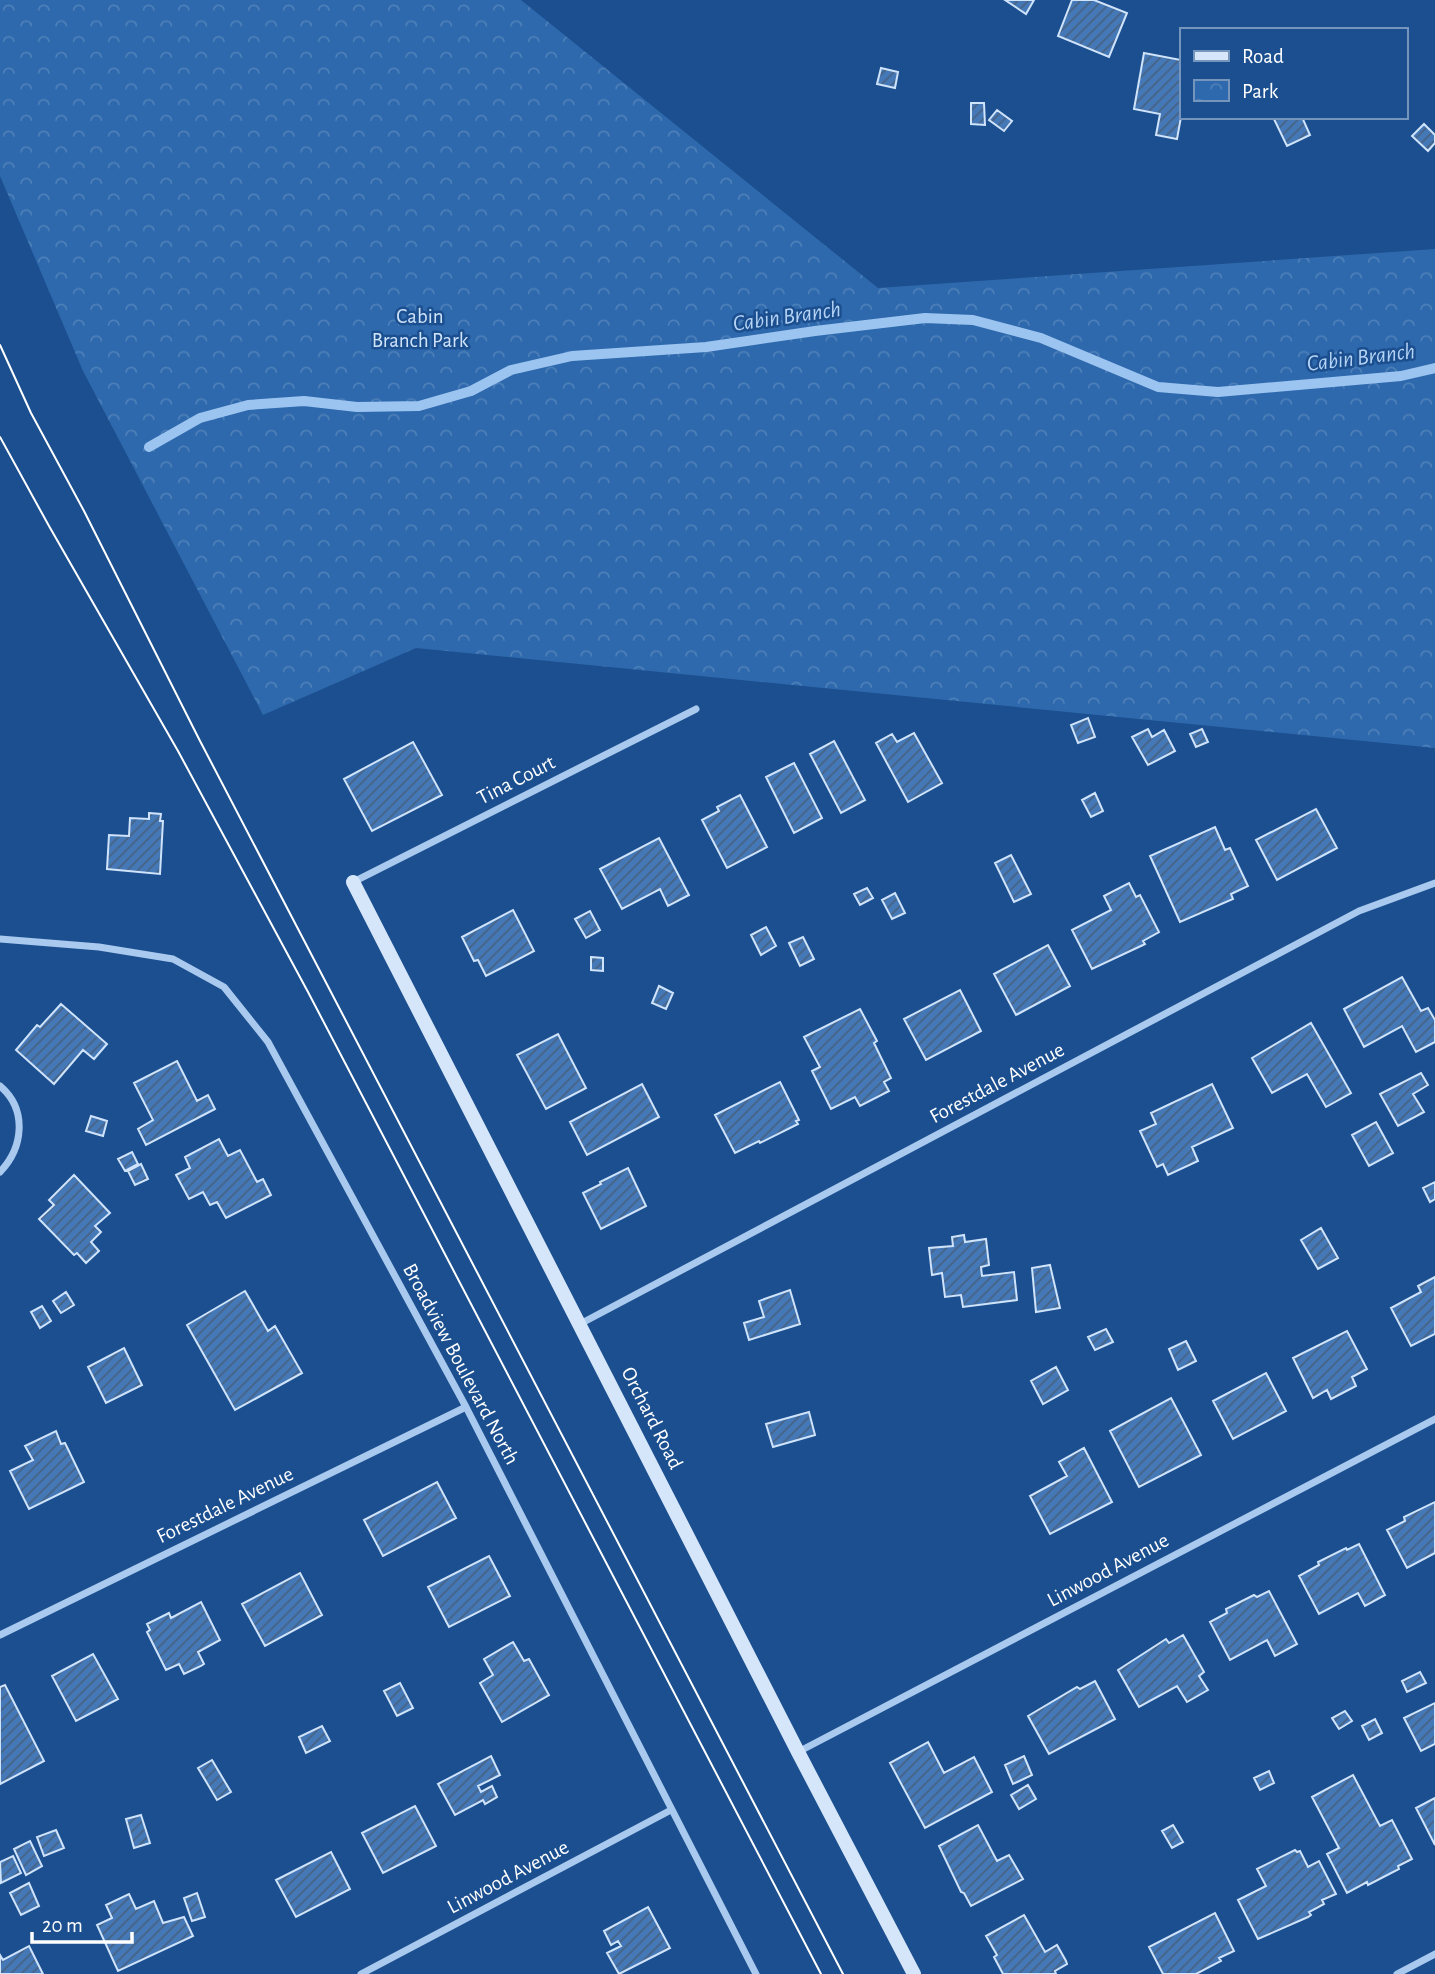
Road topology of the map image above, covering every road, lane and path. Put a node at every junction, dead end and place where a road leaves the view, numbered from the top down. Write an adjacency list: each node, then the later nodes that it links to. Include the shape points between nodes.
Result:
1 (695, 709): 2 (street, Tina Court)
2 (353, 881): 7 (street, Orchard Road)
3 (1435, 883): 7 (street, Forestdale Avenue, via 1359,911)
4 (0, 939): 8 (street, Broadview Boulevard North, via 173,959 224,986 268,1042)
5 (0, 1086): 6 (street, via 14,1103 20,1121 13,1157)
6 (0, 1172)
7 (580, 1324): 11 (street, Orchard Road)
8 (466, 1407): 10 (street, Forestdale Avenue); 12 (street, Broadview Boulevard North)
9 (1435, 1419): 11 (street, Linwood Avenue)
10 (0, 1635)
11 (798, 1752): 16 (street, Orchard Road)
12 (671, 1810): 14 (street, Linwood Avenue); 15 (street, Broadview Boulevard North)
13 (1435, 1954): 17 (street)
14 (361, 1974)
15 (755, 1974)
16 (914, 1974)
17 (1397, 1974)

